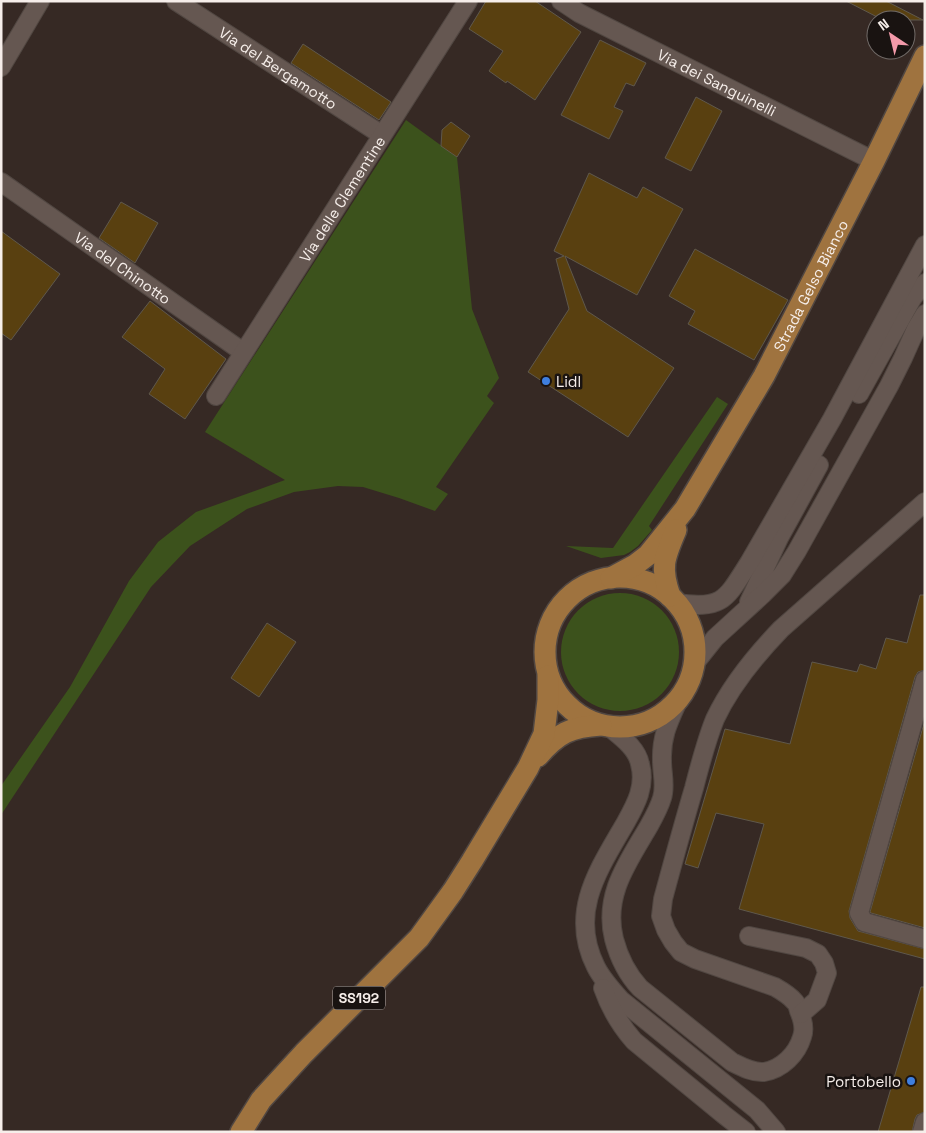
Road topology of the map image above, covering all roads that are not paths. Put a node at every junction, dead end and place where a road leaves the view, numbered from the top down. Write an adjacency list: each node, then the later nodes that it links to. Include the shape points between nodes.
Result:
1 (40, 1): 6 (street)
2 (176, 1): 7 (street, Via del Bergamotto)
3 (468, 1): 7 (street, Via delle Clementine)
4 (561, 1): 8 (street, Via dei Sanguinelli)
5 (925, 56): 8 (main road, Strada Gelso Bianco)
6 (1, 67)
7 (382, 136): 14 (street, Via delle Clementine)
8 (874, 161): 18 (main road, Strada Gelso Bianco, via 764,376)
9 (1, 182): 14 (street, Via del Chinotto)
10 (925, 246): 20 (street, via 832,418 738,580 725,598 715,604 696,606)
11 (925, 283): 21 (street, via 913,297 779,538)
12 (925, 314): 15 (street)
13 (925, 330): 15 (street)
14 (243, 352): 16 (street, Via delle Clementine)
15 (904, 358): 21 (street, via 782,575)
16 (216, 396)
17 (925, 502): 31 (street, via 780,630 760,650 728,694 703,753 663,899 662,916 666,930 681,952 775,987 795,1002)
18 (685, 509): 19 (main road, Strada Gelso Bianco, via 648,555); 20 (main road, Strada Gelso Bianco, via 666,555 664,569)
19 (611, 578): 20 (main road, via 636,579 654,586); 23 (main road, via 581,588 557,611 546,642)
20 (673, 600): 22 (main road, via 686,616 692,631)
21 (746, 609): 22 (street)
22 (695, 663): 25 (main road, via 692,676)
23 (548, 676): 26 (main road, via 568,708 589,721); 27 (main road, via 544,734)
24 (925, 680): 29 (street, via 859,913 864,922)
25 (679, 699): 26 (main road, via 665,713 648,722 622,728); 31 (street, via 666,726 662,744 663,797 623,871 612,903 611,926 617,949 631,978 640,988 732,1062 749,1070 764,1072 782,1066 794,1054 803,1036)
26 (605, 726): 27 (main road, via 588,726 564,733 550,742); 30 (street, via 636,753 641,765 641,787 637,802 598,872 586,906 587,937)
27 (528, 768): 33 (main road, SS192, via 453,891 419,938 304,1053 261,1100)
28 (749, 936): 31 (street, via 806,948 818,954 827,974 816,1000)
29 (925, 938)
30 (597, 968): 34 (street, via 608,1000 622,1027 634,1041); 35 (street, via 621,1000 757,1110)
31 (801, 1014)
32 (925, 1122): 36 (street)
33 (241, 1132)
34 (746, 1132)
35 (776, 1132)
36 (922, 1132)

